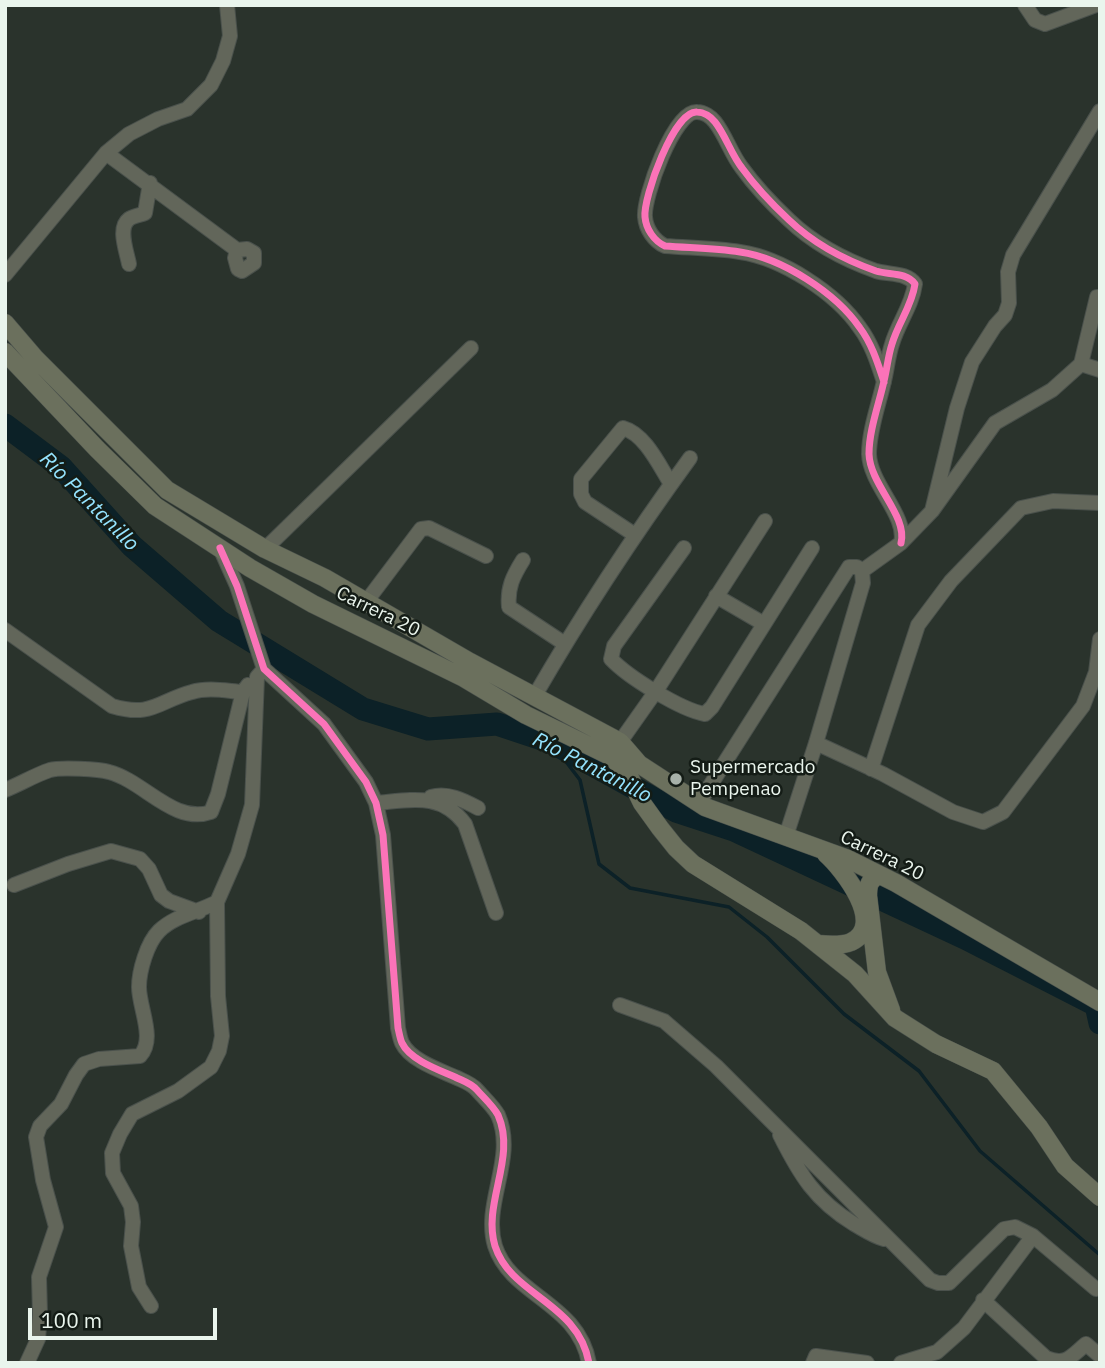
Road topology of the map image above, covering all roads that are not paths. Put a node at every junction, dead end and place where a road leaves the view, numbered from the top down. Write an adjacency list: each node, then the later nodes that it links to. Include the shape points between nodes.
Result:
1 (227, 5): 5 (street, via 230,36 211,85 187,109 129,134)
2 (1025, 5): 3 (street, via 1035,20 1045,24)
3 (1097, 5)
4 (1100, 111): 20 (street, via 1013,255 1008,272 1009,303 972,362)
5 (106, 153): 6 (street); 9 (street)
6 (150, 183): 7 (street); 8 (street, via 145,213 124,226)
7 (237, 250)
8 (129, 264)
9 (5, 275)
10 (1100, 297): 14 (street)
11 (5, 323): 27 (main road, Carrera 20, via 166,490)
12 (471, 348): 27 (street)
13 (5, 352): 24 (main road, Carrera 20, via 155,506)
14 (1082, 364): 15 (street); 20 (street, via 1052,390 995,423)
15 (1100, 370)
16 (884, 382): 16 (street, via 891,344 915,284 908,277 852,261 812,239 741,168 715,122 697,112 689,113 671,133 648,197 645,216 651,234 665,246 743,252 825,291 860,328); 23 (street, via 869,453 872,472 896,516)
17 (690, 458): 18 (street)
18 (671, 484): 22 (street); 22 (street, via 642,441 623,428 581,479 585,502)
19 (1100, 503): 43 (street, via 1053,501 1021,508 951,581 918,625)
20 (932, 512): 23 (street)
21 (765, 521): 31 (street)
22 (635, 535): 36 (street)
23 (901, 543): 30 (street)
24 (220, 548): 37 (street, via 237,586); 42 (main road, Carrera 20, via 313,604 464,678 526,715)
25 (684, 548): 38 (street, via 614,646 611,659)
26 (812, 548): 33 (street)
27 (265, 549): 32 (main road, Carrera 20)
28 (486, 556): 32 (street, via 429,528 421,529)
29 (523, 560): 36 (street, via 511,579 509,607)
30 (862, 571): 41 (street, via 863,583); 48 (street, via 849,567)
31 (716, 596): 33 (street); 38 (street)
32 (366, 602): 40 (main road, Carrera 20)
33 (764, 624): 38 (street, via 705,714)
34 (5, 630): 39 (street, via 112,706 131,711 149,710 193,691)
35 (1100, 639): 43 (street, via 1096,672 1083,706 1003,812 983,822 953,812)
36 (565, 644): 40 (street)
37 (261, 669): 39 (street); 47 (street, via 324,723); 55 (street, via 252,805)
38 (656, 691): 42 (street)
39 (243, 692): 45 (street, via 211,812 199,816 182,813 108,771 52,769)
40 (534, 697): 42 (main road, Carrera 20)
41 (816, 743): 43 (street); 50 (street)
42 (616, 749): 44 (main road, Carrera 20)
43 (871, 769)
44 (634, 770): 48 (main road, Carrera 20); 58 (main road, via 642,803 692,864)
45 (5, 790)
46 (423, 799): 47 (street); 49 (street, via 439,794); 57 (street, via 445,805 465,824)
47 (376, 803): 72 (street, via 383,835 402,1044 413,1056 472,1085 497,1112 503,1162 492,1220 495,1244 513,1275 573,1325 586,1346)
48 (699, 803): 50 (main road, Carrera 20)
49 (478, 808)
50 (786, 836): 51 (main road, Carrera 20)
51 (821, 849): 52 (main road, Carrera 20); 54 (main road)
52 (879, 875): 54 (main road); 59 (main road, Carrera 20)
53 (14, 885): 56 (street, via 111,851 140,859 161,895)
54 (857, 890): 58 (main road, via 863,912 858,937 850,943); 61 (main road, via 877,972)
55 (217, 902): 56 (street); 68 (street, via 219,1051 211,1067 178,1091 132,1114 112,1153 113,1173 131,1206 131,1246 139,1287)
56 (199, 912): 71 (street, via 173,920 157,933 146,953 139,986 147,1039 144,1051 140,1056 84,1064 61,1104 40,1126 36,1137 56,1227 39,1277 38,1339)
57 (496, 913)
58 (818, 944): 61 (main road, via 855,974)
59 (1100, 1002)
60 (620, 1004): 62 (street, via 664,1021)
61 (895, 1018): 63 (main road, via 993,1071 1065,1166)
62 (774, 1124): 65 (street); 65 (street, via 800,1175 817,1196 878,1238)
63 (1100, 1197)
64 (1034, 1236): 65 (street, via 1015,1227 1004,1229 948,1283 930,1280); 66 (street); 67 (street)
65 (892, 1241)
66 (1098, 1289)
67 (983, 1300): 70 (street); 75 (street, via 964,1328 937,1352)
68 (151, 1306)
69 (1100, 1356): 70 (street, via 1086,1344 1064,1362)
70 (1056, 1362)
71 (27, 1363)
72 (589, 1363)
73 (813, 1363): 74 (street, via 817,1356)
74 (867, 1363)
75 (901, 1363)

